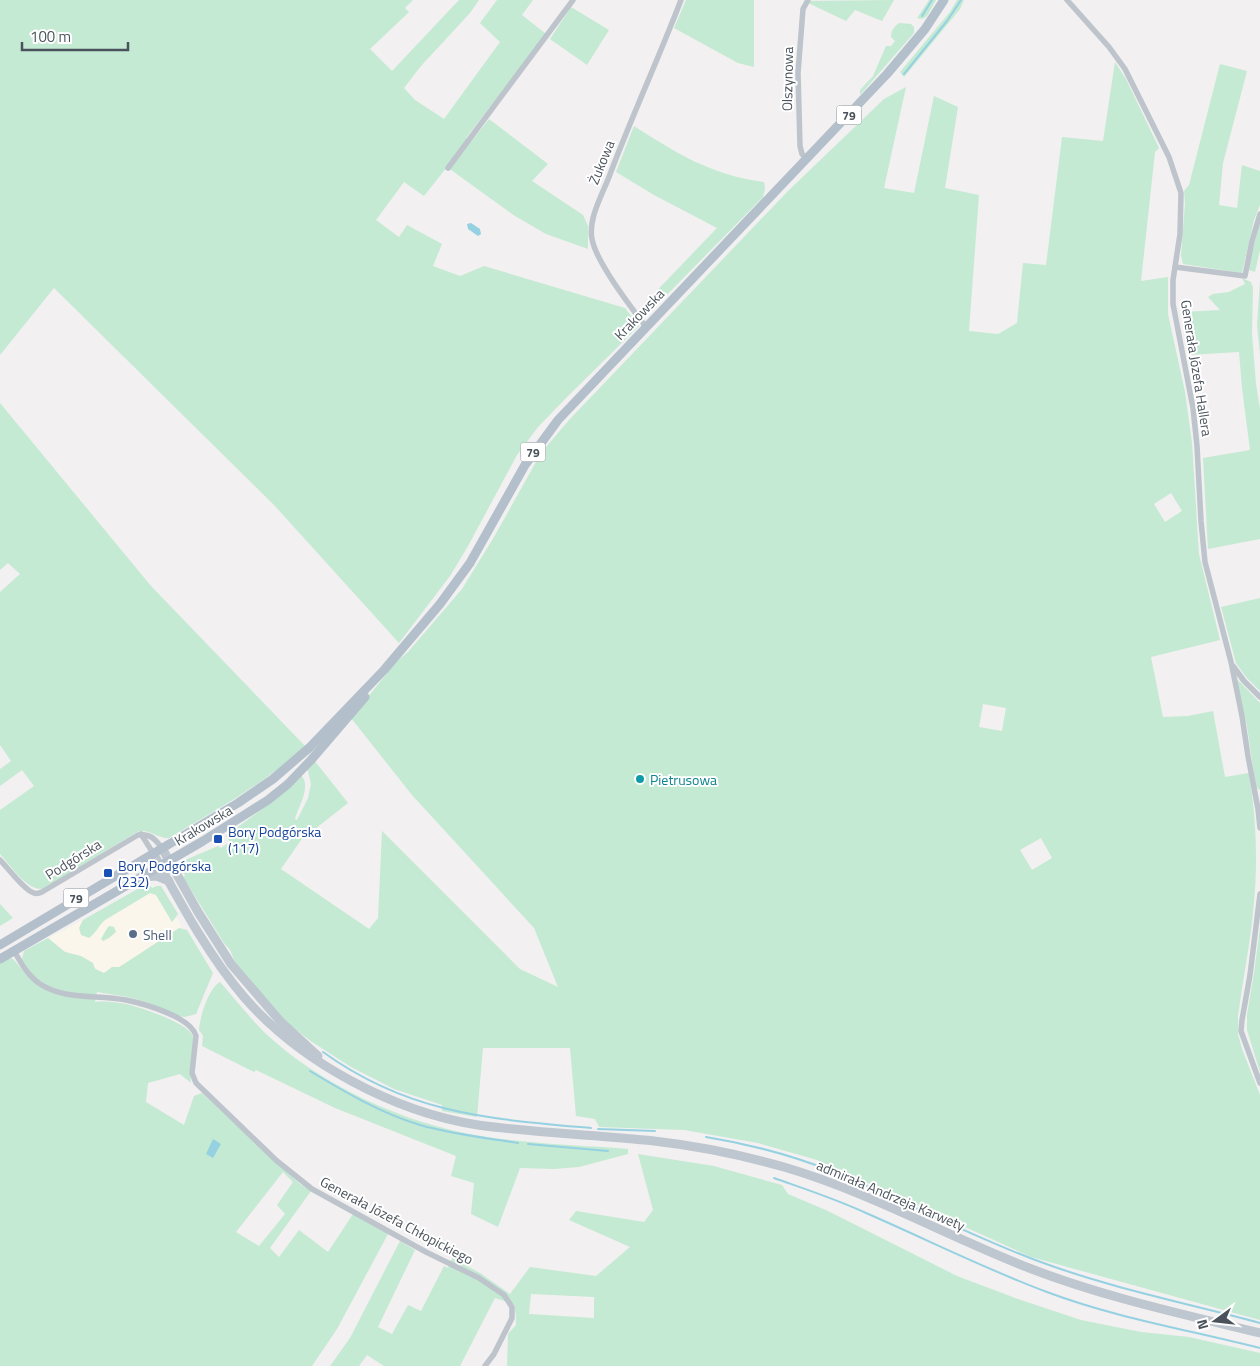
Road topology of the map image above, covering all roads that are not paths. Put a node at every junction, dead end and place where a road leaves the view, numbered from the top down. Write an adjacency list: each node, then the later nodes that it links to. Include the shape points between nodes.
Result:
1 (572, 0): 7 (street)
2 (681, 0): 10 (street, Żukowa, via 592,222 595,250)
3 (808, 0): 6 (street, Olszynowa, via 803,9 798,73 800,146)
4 (944, 0): 6 (main road, Krakowska / 79, via 907,52)
5 (1066, 0): 9 (street, Generała Józefa Hallera, via 1125,68 1168,157 1181,193 1182,208)
6 (806, 159): 10 (main road, Krakowska / 79)
7 (448, 168)
8 (1260, 214): 9 (street, via 1245,276)
9 (1175, 266): 11 (street, Generała Józefa Hallera, via 1173,304 1198,446 1205,562)
10 (646, 327): 12 (main road, Krakowska / 79, via 546,434 465,571)
11 (1231, 662): 13 (street); 15 (street, Generała Józefa Hallera)
12 (384, 670): 18 (main road, Krakowska / 79, via 309,748 273,779); 20 (main road, Krakowska / 79, via 337,731 284,788 251,812)
13 (1260, 697)
14 (1260, 802): 15 (street)
15 (1258, 809): 16 (street, Generała Józefa Hallera)
16 (1260, 828)
17 (140, 834): 18 (street); 18 (street, via 152,836); 19 (street, Podgórska, via 38,893 26,887)
18 (158, 851): 20 (main road, admirała Andrzeja Karwety); 24 (main road, Krakowska / 79)
19 (0, 860)
20 (164, 864): 21 (main road, Krakowska / 79); 22 (main road, admirała Andrzeja Karwety); 27 (main road, admirała Andrzeja Karwety, via 231,964 280,1021)
21 (141, 877): 22 (main road, via 157,876); 25 (main road, Krakowska / 79)
22 (168, 880): 27 (main road, admirała Andrzeja Karwety, via 242,995 292,1043)
23 (1260, 894): 28 (street, via 1241,1032)
24 (0, 945)
25 (14, 951): 26 (main road, Krakowska / 79); 30 (street, Generała Józefa Chłopickiego, via 28,974 56,992 85,998 126,1000 184,1022 194,1031 196,1039 192,1073 196,1083 297,1178 504,1295 512,1307 512,1318)
26 (0, 959)
27 (333, 1069): 29 (main road, admirała Andrzeja Karwety, via 395,1101 447,1118 478,1124 664,1142 781,1166 827,1180 1028,1268 1092,1291)
28 (1260, 1083)
29 (1260, 1333)
30 (485, 1366)

